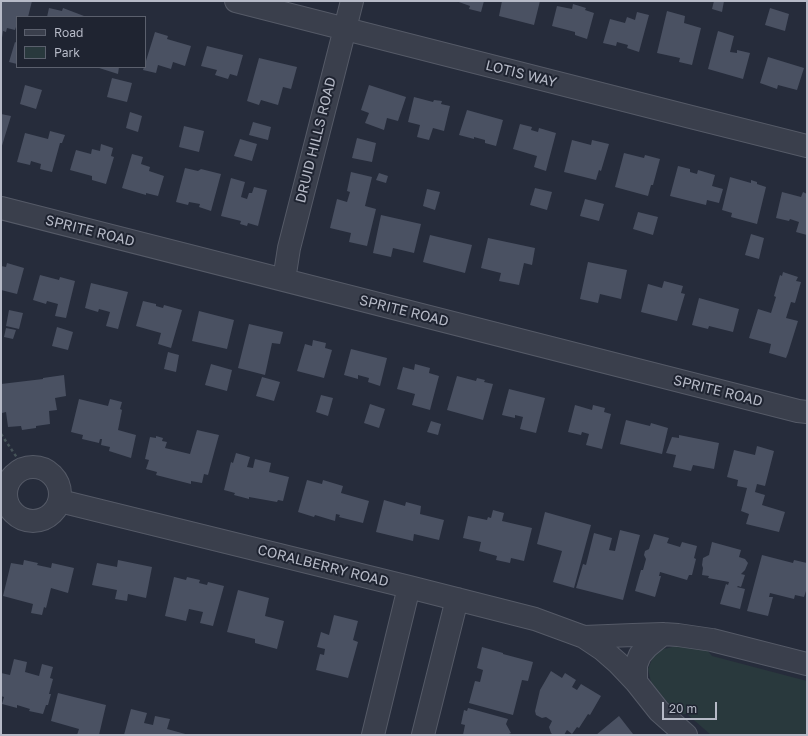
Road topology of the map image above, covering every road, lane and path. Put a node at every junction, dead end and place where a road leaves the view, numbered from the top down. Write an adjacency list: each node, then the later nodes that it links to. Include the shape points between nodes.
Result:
1 (236, 1): 3 (street, LOTIS WAY)
2 (352, 1): 3 (street, DRUID HILLS ROAD)
3 (345, 29): 4 (street, LOTIS WAY); 6 (street, DRUID HILLS ROAD, via 289,248)
4 (807, 146)
5 (1, 208): 6 (street, SPRITE ROAD)
6 (284, 280): 7 (street, SPRITE ROAD)
7 (807, 412)
8 (1, 434): 9 (path)
9 (24, 468): 10 (street, via 40,467 49,472 57,480); 10 (street, via 10,477 6,487 5,498 16,516 26,521 47,518 55,511)
10 (60, 501): 11 (street, CORALBERRY ROAD)
11 (409, 587): 12 (street, CORALBERRY ROAD); 17 (street)
12 (457, 600): 14 (street, CORALBERRY ROAD, via 535,620); 18 (street)
13 (663, 634): 14 (street, CORALBERRY ROAD); 15 (street, CORALBERRY ROAD, via 712,640); 16 (street, via 640,655 636,665)
14 (584, 637): 16 (street, CORALBERRY ROAD, via 602,649)
15 (807, 664)
16 (636, 682): 19 (street, CORALBERRY ROAD, via 659,711)
17 (373, 735)
18 (423, 735)
19 (686, 735)

